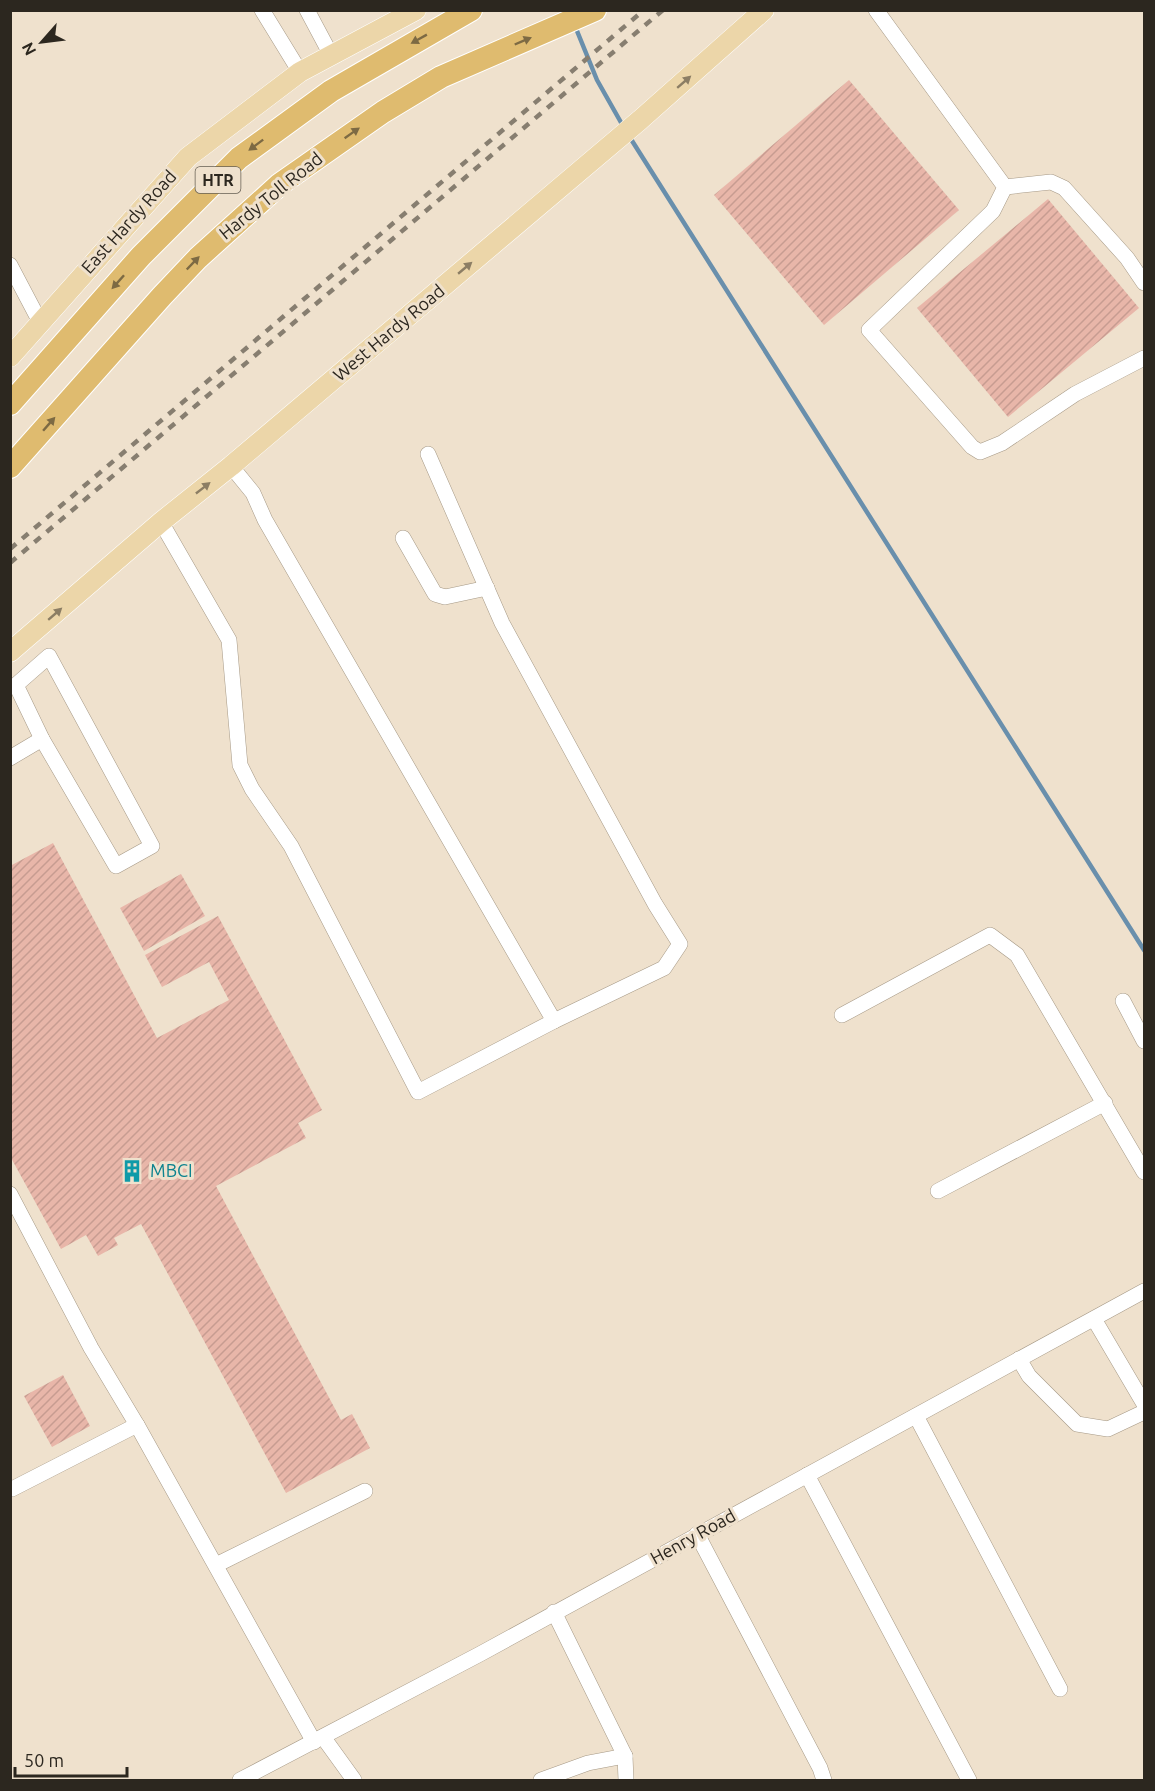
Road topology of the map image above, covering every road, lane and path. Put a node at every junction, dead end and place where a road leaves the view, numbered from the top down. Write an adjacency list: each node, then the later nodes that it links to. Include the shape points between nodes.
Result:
1 (262, 10): 9 (street)
2 (307, 10): 8 (street)
3 (416, 10): 8 (main road, East Hardy Road)
4 (471, 10): 16 (highway, HTR, one-way to 16, via 331,91 239,158 141,256)
5 (596, 10): 19 (highway, Hardy Toll Road / HTR, one-way to 5, via 162,296 280,184 441,77)
6 (764, 10): 18 (main road, West Hardy Road, one-way to 6)
7 (876, 10): 10 (street)
8 (331, 55): 9 (main road, East Hardy Road)
9 (300, 72): 13 (main road, East Hardy Road, via 188,157)
10 (1005, 187): 12 (street, via 1051,182 1064,188 1127,258); 15 (street, via 993,211 870,330 980,452 1002,443 1075,394)
11 (10, 265): 13 (street)
12 (1144, 283)
13 (40, 322): 14 (main road, East Hardy Road)
14 (10, 357)
15 (1144, 358)
16 (10, 404)
17 (428, 454): 22 (street)
18 (231, 466): 20 (main road, West Hardy Road, one-way to 18); 28 (street, via 253,493)
19 (10, 467)
20 (161, 522): 23 (main road, West Hardy Road, one-way to 20); 28 (street, via 229,640 240,765 291,846 418,1092)
21 (403, 538): 22 (street, via 435,594 445,597)
22 (487, 588): 28 (street, via 502,623 680,944 664,968)
23 (10, 652)
24 (42, 740): 24 (street, via 15,685 49,656 152,846 116,866); 25 (street)
25 (10, 758)
26 (1123, 1001): 29 (street)
27 (842, 1015): 30 (street, via 990,935 1017,955)
28 (554, 1021)
29 (1144, 1041)
30 (1105, 1103): 31 (street); 32 (street)
31 (1144, 1172)
32 (938, 1191)
33 (10, 1194): 40 (street, via 91,1348)
34 (1144, 1291): 35 (street, Henry Road)
35 (1094, 1319): 36 (street, Henry Road); 37 (street)
36 (1019, 1359): 38 (street, via 1029,1376 1077,1424 1108,1430); 39 (street, Henry Road)
37 (1144, 1404)
38 (1144, 1412)
39 (916, 1416): 41 (street, Henry Road); 47 (street)
40 (137, 1425): 42 (street); 45 (street)
41 (807, 1475): 44 (street, Henry Road); 55 (street)
42 (12, 1489)
43 (365, 1491): 45 (street)
44 (697, 1534): 46 (street, Henry Road); 54 (street)
45 (216, 1565): 48 (street)
46 (554, 1612): 48 (street, Henry Road); 49 (street)
47 (1060, 1689)
48 (319, 1739): 50 (street, Henry Road); 51 (street)
49 (625, 1756): 52 (street, via 588,1763); 53 (street)
50 (240, 1780)
51 (354, 1780)
52 (541, 1780)
53 (626, 1780)
54 (824, 1780)
55 (969, 1780)

